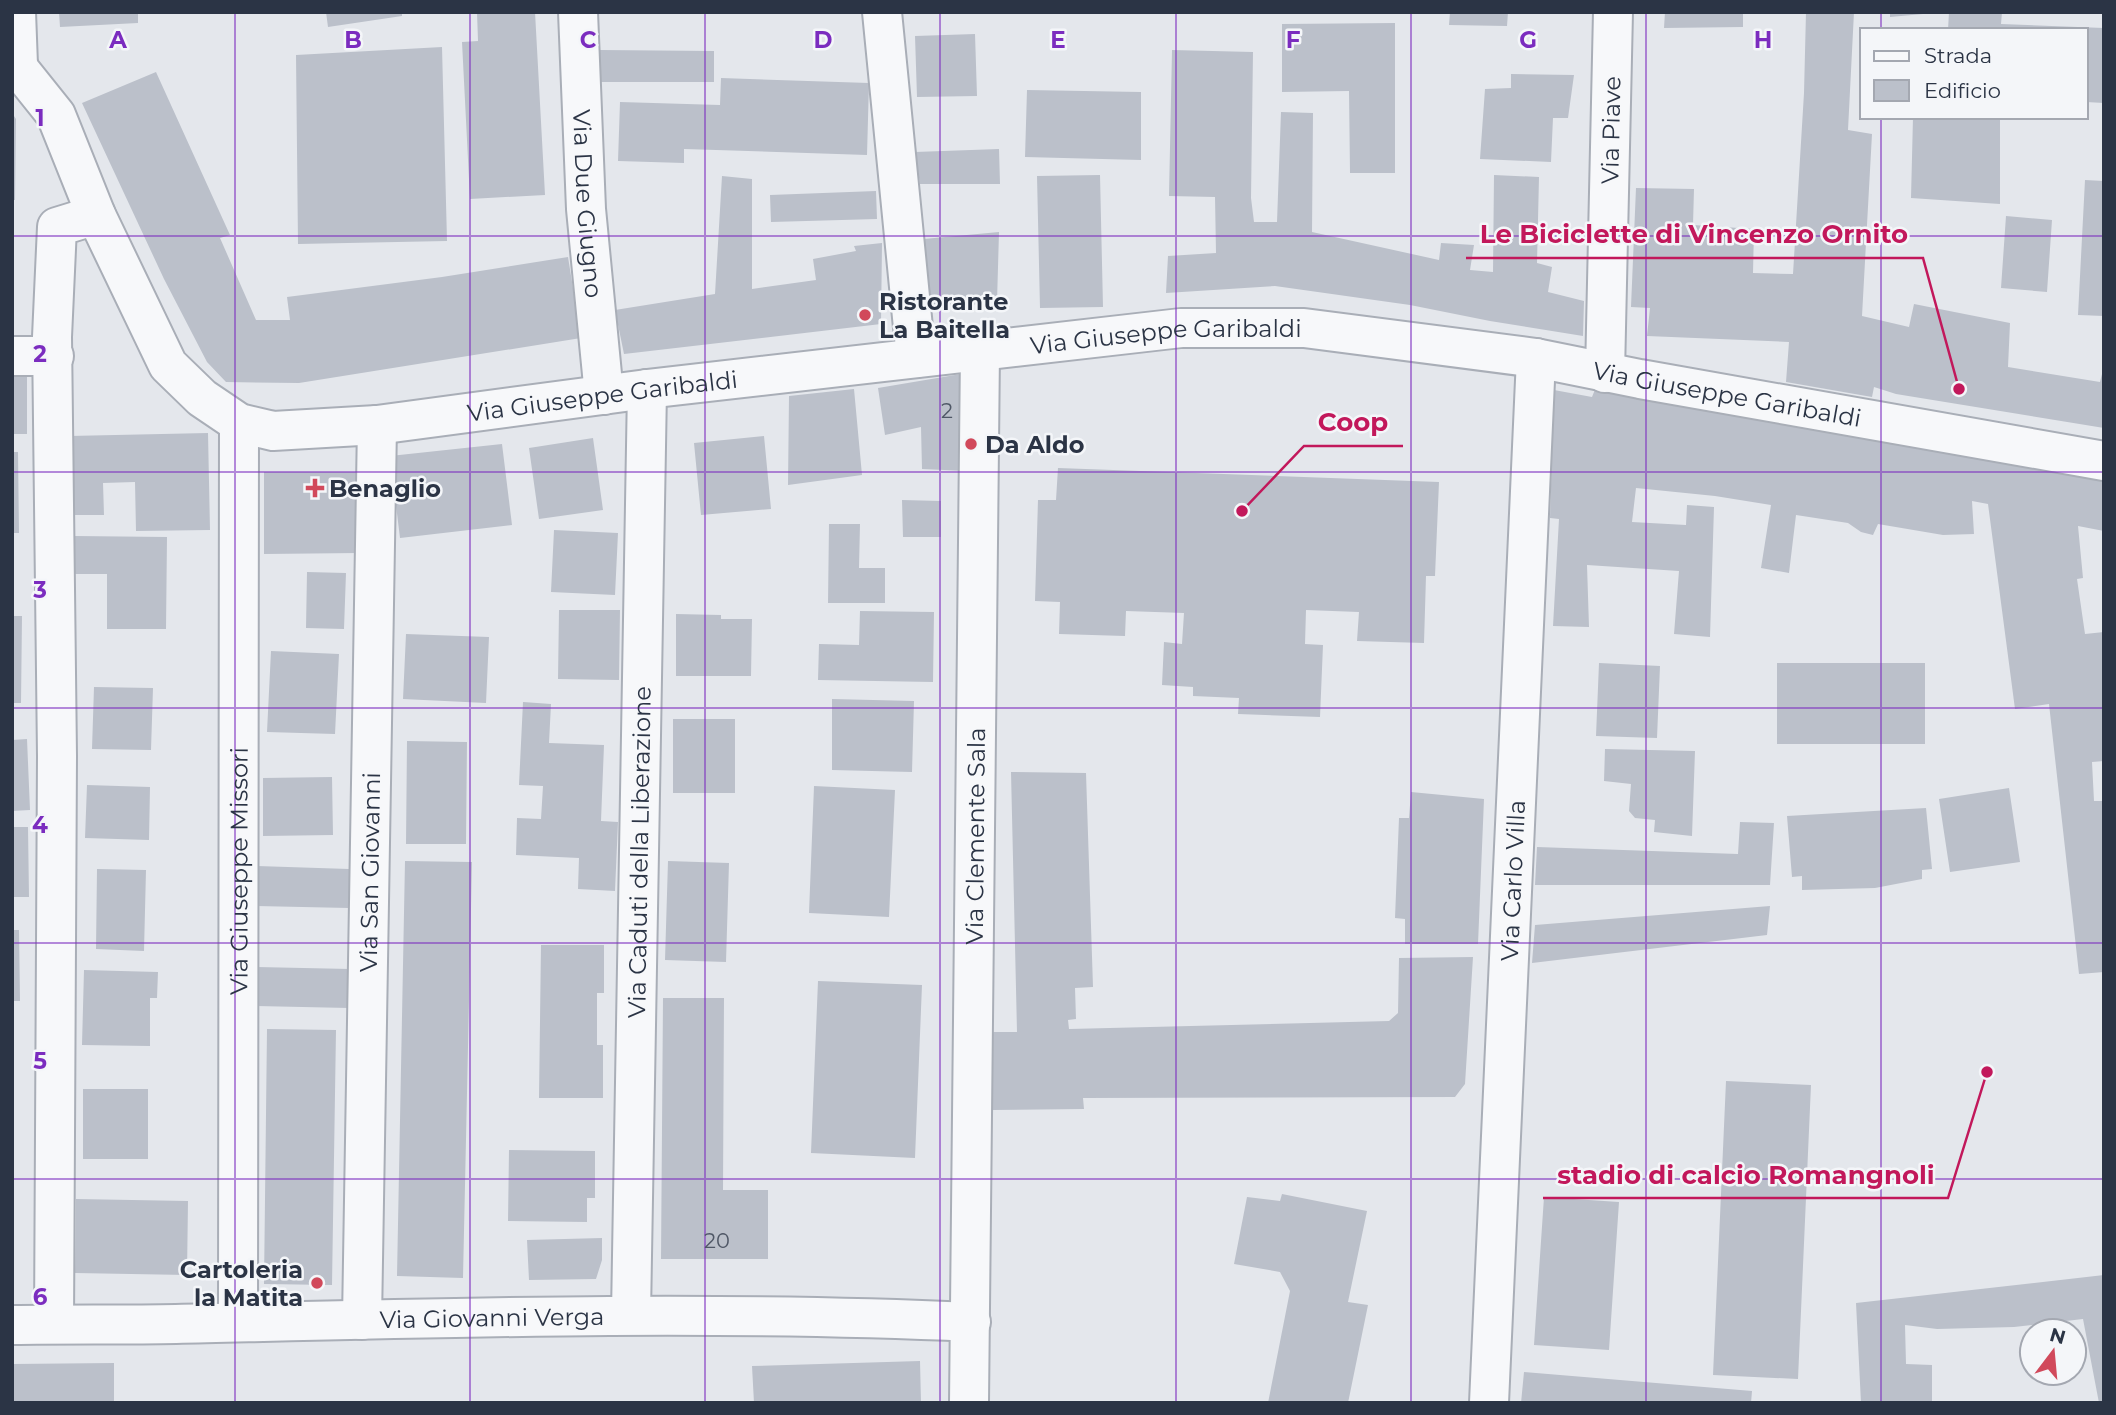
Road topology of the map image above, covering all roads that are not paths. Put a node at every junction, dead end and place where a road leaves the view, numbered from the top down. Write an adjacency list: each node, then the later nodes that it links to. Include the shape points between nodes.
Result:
1 (16, 12): 5 (street)
2 (578, 12): 14 (street, Via Due Giugno, via 586,209)
3 (882, 12): 10 (street)
4 (1613, 12): 12 (street, Via Piave)
5 (15, 62): 6 (street, Via Giuseppe Garibaldi, via 55,115)
6 (96, 215): 9 (street, via 57,227); 15 (street, Via Giuseppe Garibaldi, via 168,365 202,398)
7 (981, 351): 10 (street, Via Giuseppe Garibaldi); 11 (street, Via Giuseppe Garibaldi, via 1181,328 1304,328); 21 (street, Via Clemente Sala)
8 (12, 356): 9 (street)
9 (54, 356): 22 (street)
10 (916, 358): 13 (street, Via Giuseppe Garibaldi)
11 (1536, 358): 12 (street, Via Giuseppe Garibaldi); 25 (street, Via Carlo Villa)
12 (1605, 373): 17 (street, Via Giuseppe Garibaldi)
13 (647, 389): 14 (street, Via Giuseppe Garibaldi); 18 (street, Via Caduti della Liberazione)
14 (604, 395): 16 (street, Via Giuseppe Garibaldi)
15 (239, 423): 16 (street, Via Giuseppe Garibaldi, via 273,431); 20 (street, Via Giuseppe Missori)
16 (377, 425): 19 (street, Via San Giovanni)
17 (2104, 461)
18 (631, 1314): 19 (street, Via Giovanni Verga); 21 (street, Via Giovanni Verga)
19 (362, 1320): 20 (street, Via Giovanni Verga)
20 (238, 1321): 22 (street, Via Giovanni Verga)
21 (971, 1322): 24 (street, Via Clemente Sala)
22 (54, 1324): 23 (street, Via Giovanni Verga)
23 (12, 1325)
24 (969, 1403)
25 (1489, 1403)

